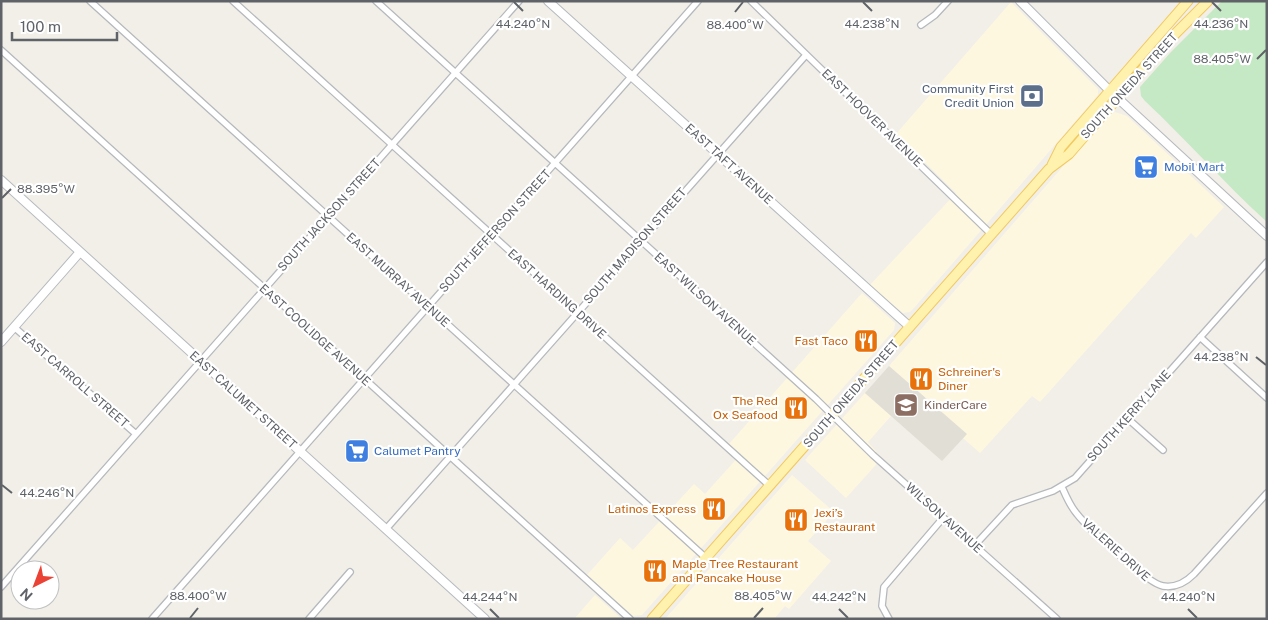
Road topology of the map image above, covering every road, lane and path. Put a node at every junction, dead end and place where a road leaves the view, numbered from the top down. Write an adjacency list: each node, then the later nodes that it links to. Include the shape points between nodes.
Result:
1 (90, 1): 22 (street, EAST MURRAY AVENUE)
2 (376, 1): 15 (street, EAST WILSON AVENUE)
3 (519, 1): 15 (street, SOUTH JACKSON STREET)
4 (548, 1): 16 (street, EAST TAFT AVENUE)
5 (698, 1): 16 (street, SOUTH JEFFERSON STREET)
6 (751, 1): 14 (street, EAST HOOVER AVENUE)
7 (948, 1): 12 (street)
8 (1020, 1): 17 (street)
9 (1188, 1): 17 (main road, SOUTH ONEIDA STREET)
10 (1208, 1): 17 (main road, SOUTH ONEIDA STREET)
11 (235, 2): 18 (street, EAST HARDING DRIVE)
12 (921, 25)
13 (1, 50): 29 (street, EAST COOLIDGE AVENUE)
14 (806, 55): 19 (street, SOUTH MADISON STREET); 24 (street, EAST HOOVER AVENUE)
15 (456, 73): 18 (street, SOUTH JACKSON STREET); 20 (street, EAST WILSON AVENUE)
16 (632, 77): 19 (street, EAST TAFT AVENUE); 20 (street, SOUTH JEFFERSON STREET)
17 (1114, 94): 24 (main road, SOUTH ONEIDA STREET, via 1069,154 1049,169); 25 (street)
18 (391, 145): 22 (street, SOUTH JACKSON STREET); 23 (street, EAST HARDING DRIVE)
19 (717, 154): 26 (street, SOUTH MADISON STREET); 33 (street, EAST TAFT AVENUE)
20 (555, 163): 23 (street, SOUTH JEFFERSON STREET); 26 (street, EAST WILSON AVENUE)
21 (1, 180): 27 (street, EAST CALUMET STREET)
22 (328, 217): 29 (street, SOUTH JACKSON STREET); 30 (street, EAST MURRAY AVENUE)
23 (491, 235): 30 (street, SOUTH JEFFERSON STREET); 31 (street, EAST HARDING DRIVE)
24 (992, 235): 33 (main road, SOUTH ONEIDA STREET)
25 (1267, 236)
26 (641, 240): 31 (street, SOUTH MADISON STREET); 40 (street, EAST WILSON AVENUE)
27 (80, 252): 32 (street); 36 (street, EAST CALUMET STREET)
28 (1267, 262): 34 (street, SOUTH KERRY LANE)
29 (264, 288): 36 (street, SOUTH JACKSON STREET); 37 (street, EAST COOLIDGE AVENUE)
30 (428, 307): 37 (street, SOUTH JEFFERSON STREET); 38 (street, EAST MURRAY AVENUE)
31 (577, 312): 38 (street, SOUTH MADISON STREET); 46 (street, EAST HARDING DRIVE)
32 (14, 327): 35 (street); 42 (street, EAST CARROLL STREET)
33 (910, 327): 40 (main road, SOUTH ONEIDA STREET)
34 (1200, 337): 39 (street); 41 (street, SOUTH KERRY LANE)
35 (1, 342)
36 (201, 361): 42 (street, SOUTH JACKSON STREET); 44 (street, EAST CALUMET STREET)
37 (364, 379): 44 (street, SOUTH JEFFERSON STREET); 45 (street, EAST COOLIDGE AVENUE)
38 (513, 385): 45 (street, SOUTH MADISON STREET); 52 (street, EAST MURRAY AVENUE)
39 (1267, 398)
40 (832, 416): 46 (main road, SOUTH ONEIDA STREET); 49 (street, WILSON AVENUE)
41 (1127, 418): 43 (street); 47 (street, SOUTH KERRY LANE, via 1075,478)
42 (136, 434): 54 (street, SOUTH JACKSON STREET)
43 (1164, 450)
44 (300, 452): 50 (street, EAST CALUMET STREET); 55 (street, SOUTH JEFFERSON STREET)
45 (450, 456): 50 (street, SOUTH MADISON STREET); 58 (street, EAST COOLIDGE AVENUE)
46 (770, 486): 52 (main road, SOUTH ONEIDA STREET)
47 (1062, 487): 48 (street, VALERIE DRIVE, via 1073,509 1090,528 1154,583 1168,587 1182,583 1194,574); 51 (street, SOUTH KERRY LANE, via 1012,505)
48 (1267, 493)
49 (943, 518): 51 (street, WILSON AVENUE); 60 (street, via 884,587 882,606)
50 (386, 528): 57 (street, EAST CALUMET STREET)
51 (974, 545): 61 (street, WILSON AVENUE)
52 (706, 558): 59 (main road, SOUTH ONEIDA STREET)
53 (350, 572): 56 (street)
54 (1, 587)
55 (152, 619)
56 (308, 619)
57 (485, 619)
58 (630, 619)
59 (652, 619)
60 (889, 619)
61 (1057, 619)

